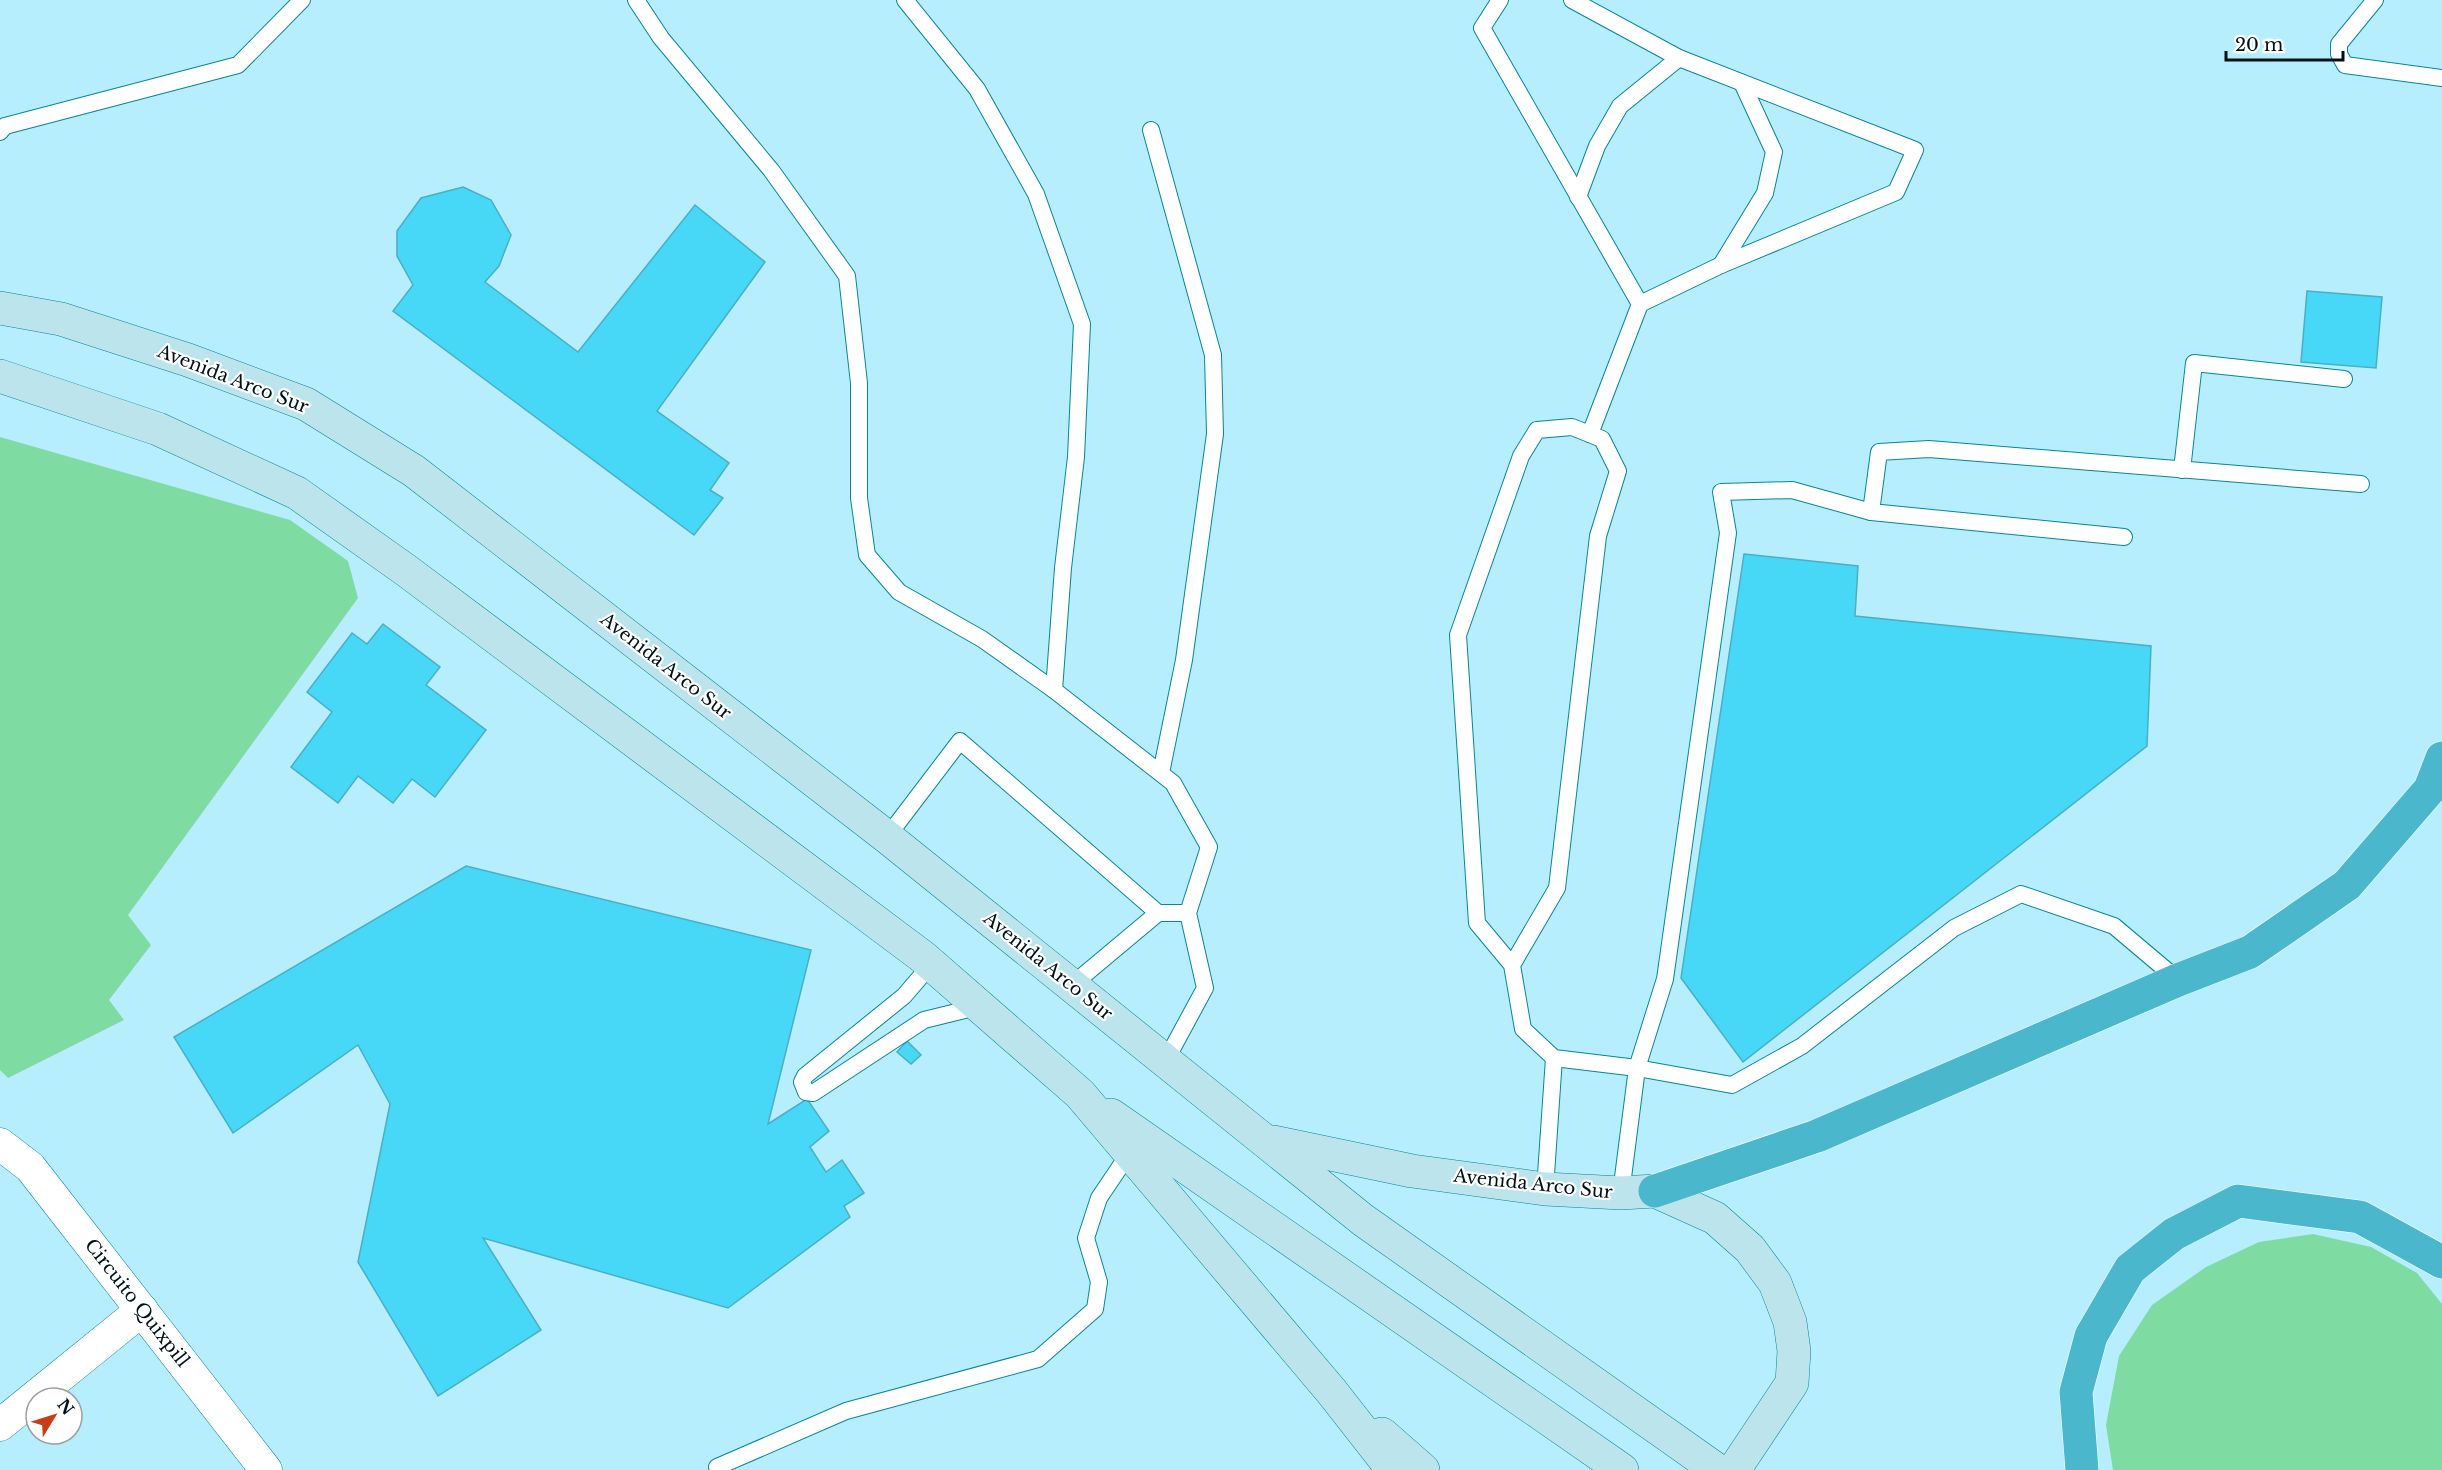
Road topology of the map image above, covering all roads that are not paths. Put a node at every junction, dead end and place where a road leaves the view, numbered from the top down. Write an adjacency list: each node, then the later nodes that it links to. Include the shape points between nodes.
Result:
1 (302, 0): 11 (lane, via 238,65 5,126)
2 (636, 0): 23 (lane, via 661,38 771,170 847,276 859,383 860,498 867,555 899,592 982,639)
3 (905, 0): 23 (lane, via 977,89 1036,194 1082,324 1076,457)
4 (1500, 0): 12 (lane, via 1482,28)
5 (1572, 0): 7 (lane)
6 (2375, 0): 8 (lane, via 2339,44 2345,65)
7 (1679, 58): 9 (lane); 12 (lane, via 1620,106 1598,146)
8 (2442, 78)
9 (1743, 85): 13 (lane, via 1774,152 1765,193); 13 (lane, via 1915,150 1896,192)
10 (1150, 130): 25 (lane, via 1213,355 1215,434 1184,660)
11 (0, 132)
12 (1578, 197): 14 (lane)
13 (1721, 265): 14 (lane)
14 (1640, 304): 18 (lane)
15 (0, 308): 26 (main road, Avenida Arco Sur, via 61,319 306,404 414,471)
16 (0, 376): 29 (main road, via 158,429 297,494)
17 (2344, 379): 19 (lane, via 2194,363)
18 (1590, 434): 30 (lane, via 1602,439 1618,471 1598,536 1557,888); 30 (lane, via 1572,427 1537,430 1521,456 1458,634 1477,922)
19 (2182, 470): 20 (lane); 21 (lane, via 1929,449 1879,452)
20 (2361, 484)
21 (1870, 512): 22 (lane); 36 (lane, via 1792,490 1721,492 1728,533 1665,979)
22 (2124, 537)
23 (1054, 690): 25 (lane)
24 (2442, 758): 31 (highway, via 2430,789 2347,885 2250,952)
25 (1161, 773): 28 (lane, via 1173,783 1209,847)
26 (887, 837): 27 (lane, via 960,741); 32 (main road, Avenida Arco Sur)
27 (1158, 913): 28 (lane); 32 (lane)
28 (1188, 913): 35 (lane, via 1204,988)
29 (923, 957): 33 (main road); 33 (lane, via 922,975 904,996 805,1076 802,1082 806,1092 813,1093 924,1020)
30 (1512, 965): 34 (lane, via 1523,1029)
31 (2178, 980): 36 (lane, via 2114,926 2021,894 1954,928 1802,1046 1732,1085); 41 (highway, via 1817,1136)
32 (1072, 985): 35 (main road, Avenida Arco Sur)
33 (982, 1006): 39 (main road)
34 (1554, 1058): 36 (lane); 40 (lane)
35 (1165, 1062): 37 (main road, Avenida Arco Sur)
36 (1637, 1068): 42 (lane)
37 (1268, 1141): 40 (main road, Avenida Arco Sur, via 1412,1171); 47 (main road, Avenida Arco Sur, via 1363,1220)
38 (0, 1144): 44 (street, Circuito Quixpill, via 30,1167)
39 (1135, 1145): 45 (main road); 48 (lane, via 1099,1198 1086,1238 1099,1282 1095,1309 1038,1359 846,1412); 52 (main road)
40 (1545, 1189): 42 (main road, Avenida Arco Sur)
41 (1655, 1191): 42 (main road, Avenida Arco Sur); 53 (main road, Avenida Arco Sur, via 1715,1218 1750,1249 1775,1283 1790,1322 1794,1351 1792,1383)
42 (1621, 1193)
43 (2442, 1262): 54 (highway, via 2360,1217 2238,1201 2174,1234 2130,1269 2091,1336 2076,1392)
44 (142, 1310): 46 (street); 49 (street, Circuito Quixpill)
45 (1332, 1392): 50 (main road); 51 (main road)
46 (0, 1425)
47 (1710, 1465)
48 (717, 1467)
49 (266, 1470)
50 (1393, 1470)
51 (1423, 1470)
52 (1622, 1470)
53 (1734, 1470)
54 (2082, 1470)

